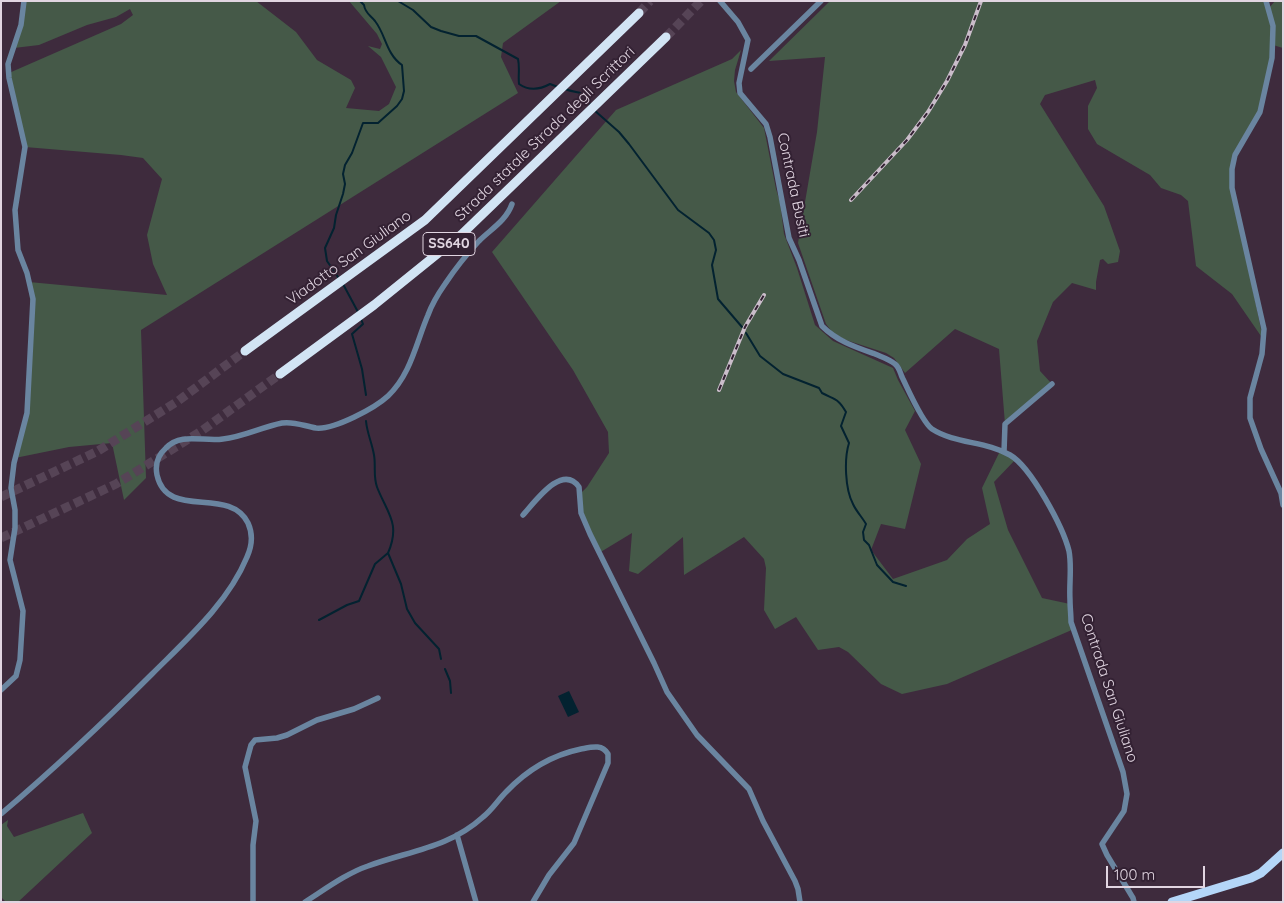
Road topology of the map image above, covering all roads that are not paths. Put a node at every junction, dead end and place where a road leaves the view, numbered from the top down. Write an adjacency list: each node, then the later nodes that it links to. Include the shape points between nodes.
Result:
1 (24, 1): 16 (street, via 22,25 8,64 25,147 15,210 18,250 33,299 27,413 10,488 15,510 10,560 23,611 16,676)
2 (720, 1): 13 (street, Contrada Busiti, via 748,40 740,93 766,124 789,238 822,326 842,342 897,365 930,428 945,436)
3 (821, 1): 7 (street)
4 (1266, 1): 14 (street, via 1273,26 1272,58 1260,112 1235,155 1232,188 1264,329 1262,354 1250,398 1250,418)
5 (639, 13): 9 (highway, Strada statale Strada degli Scrittori / SS640)
6 (666, 37): 11 (highway, Strada statale Strada degli Scrittori / SS640, via 462,234 374,305)
7 (751, 69)
8 (512, 204): 18 (street, via 506,216 468,253 449,277 429,312 407,370 379,404 323,428 289,422 224,439 183,439 163,451 157,469 163,488 178,499 224,504 239,512 251,532 248,556 197,630 114,712)
9 (425, 220): 10 (highway, Viadotto San Giuliano / SS640)
10 (245, 351)
11 (280, 374)
12 (1052, 384): 13 (street, via 1005,424)
13 (1007, 453): 26 (street, Contrada San Giuliano, via 1033,478 1058,522 1068,550 1071,622 1123,772 1127,794 1124,811 1102,844)
14 (1283, 505)
15 (523, 515): 25 (street, via 555,482 568,480 578,485 580,508 587,527 666,692 697,735 749,789 795,881)
16 (1, 690)
17 (378, 698): 21 (street, via 317,720 287,735 255,740 250,745 245,766 256,821)
18 (1, 814)
19 (457, 835): 22 (street, via 426,849 362,868); 23 (street); 24 (street, via 482,818 508,789 544,762 566,752 594,747 606,750 609,758 607,767 574,843)
20 (1283, 853): 27 (main road, via 1251,878)
21 (253, 902)
22 (305, 902)
23 (476, 902)
24 (533, 902)
25 (800, 902)
26 (1134, 902)
27 (1172, 902)

